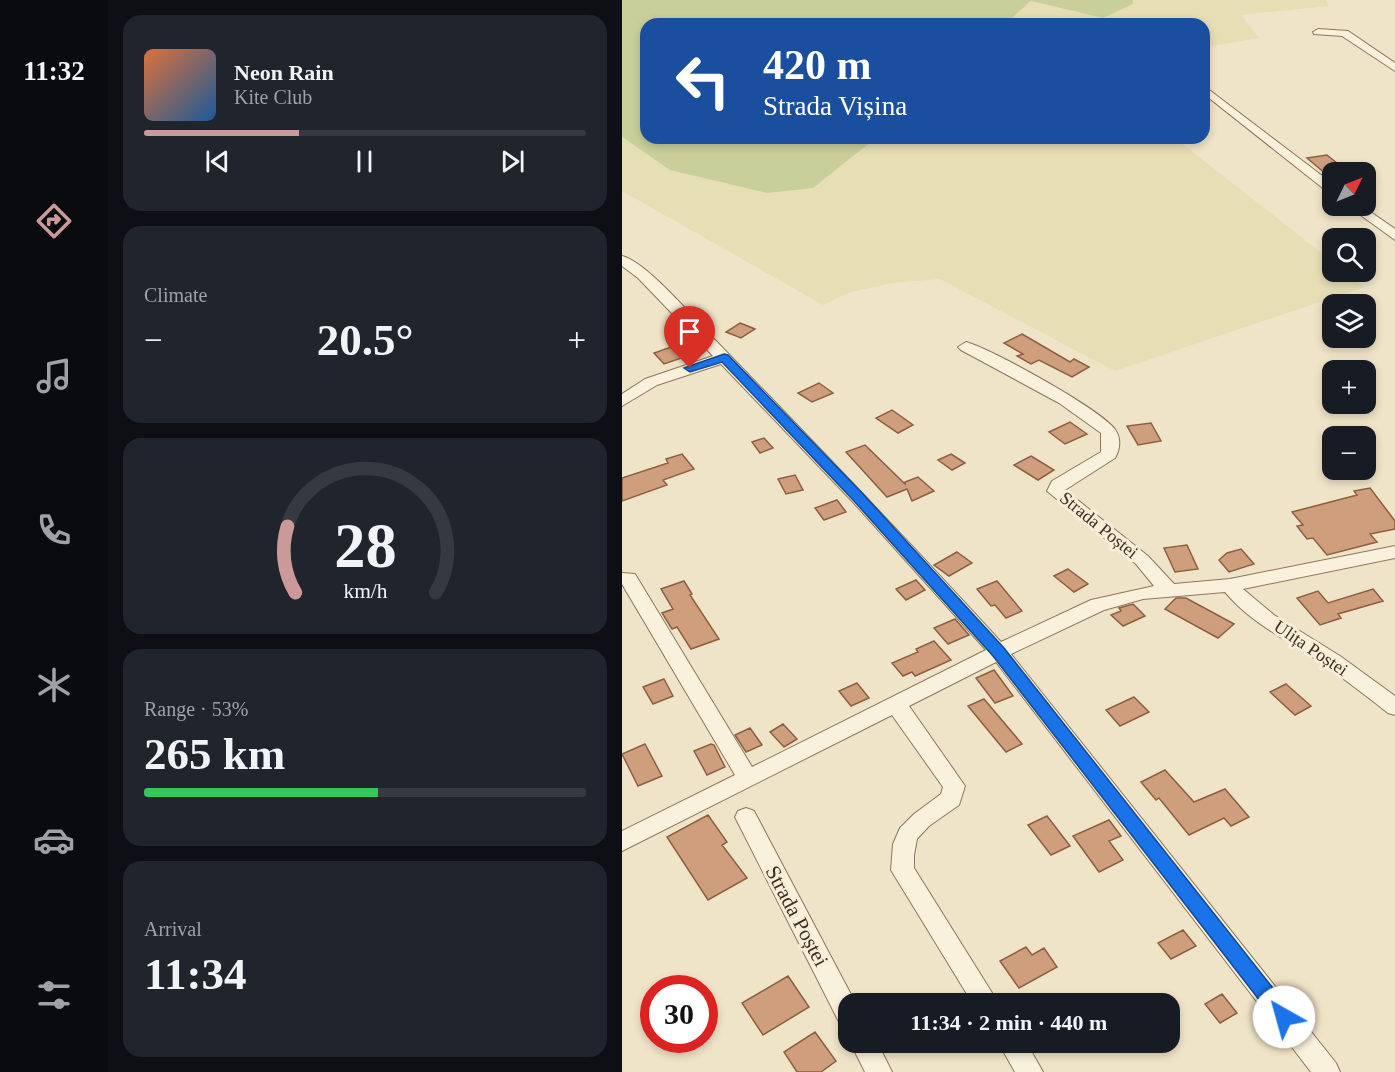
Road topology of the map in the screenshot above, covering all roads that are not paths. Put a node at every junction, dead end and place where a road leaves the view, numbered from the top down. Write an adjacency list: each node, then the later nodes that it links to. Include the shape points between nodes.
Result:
1 (1318, 32): 2 (street, via 1344,33)
2 (1394, 68)
3 (1210, 94): 4 (street)
4 (1322, 181)
5 (1367, 216): 6 (street)
6 (1394, 236)
7 (622, 260): 9 (street, via 643,275)
8 (967, 347): 14 (street, Strada Poștei, via 1054,394 1109,432 1109,454 1058,485 1056,491 1142,560)
9 (724, 358): 10 (street, via 651,382); 15 (street)
10 (622, 401)
11 (1394, 552): 13 (street)
12 (628, 578): 18 (street)
13 (1230, 585): 14 (street); 17 (street, Ulița Poștei, via 1257,612 1343,668)
14 (1168, 589): 15 (street, via 1098,605)
15 (999, 652): 16 (street); 27 (street)
16 (896, 704): 18 (street); 21 (street, via 954,786 951,799 908,831 901,856 903,870)
17 (1394, 708)
18 (748, 779): 20 (street)
19 (746, 817): 22 (street, Strada Poștei)
20 (622, 842)
21 (980, 993)
22 (838, 995)
23 (870, 1053): 25 (street)
24 (1018, 1053): 26 (street)
25 (879, 1072)
26 (1030, 1072)
27 (1327, 1072)

